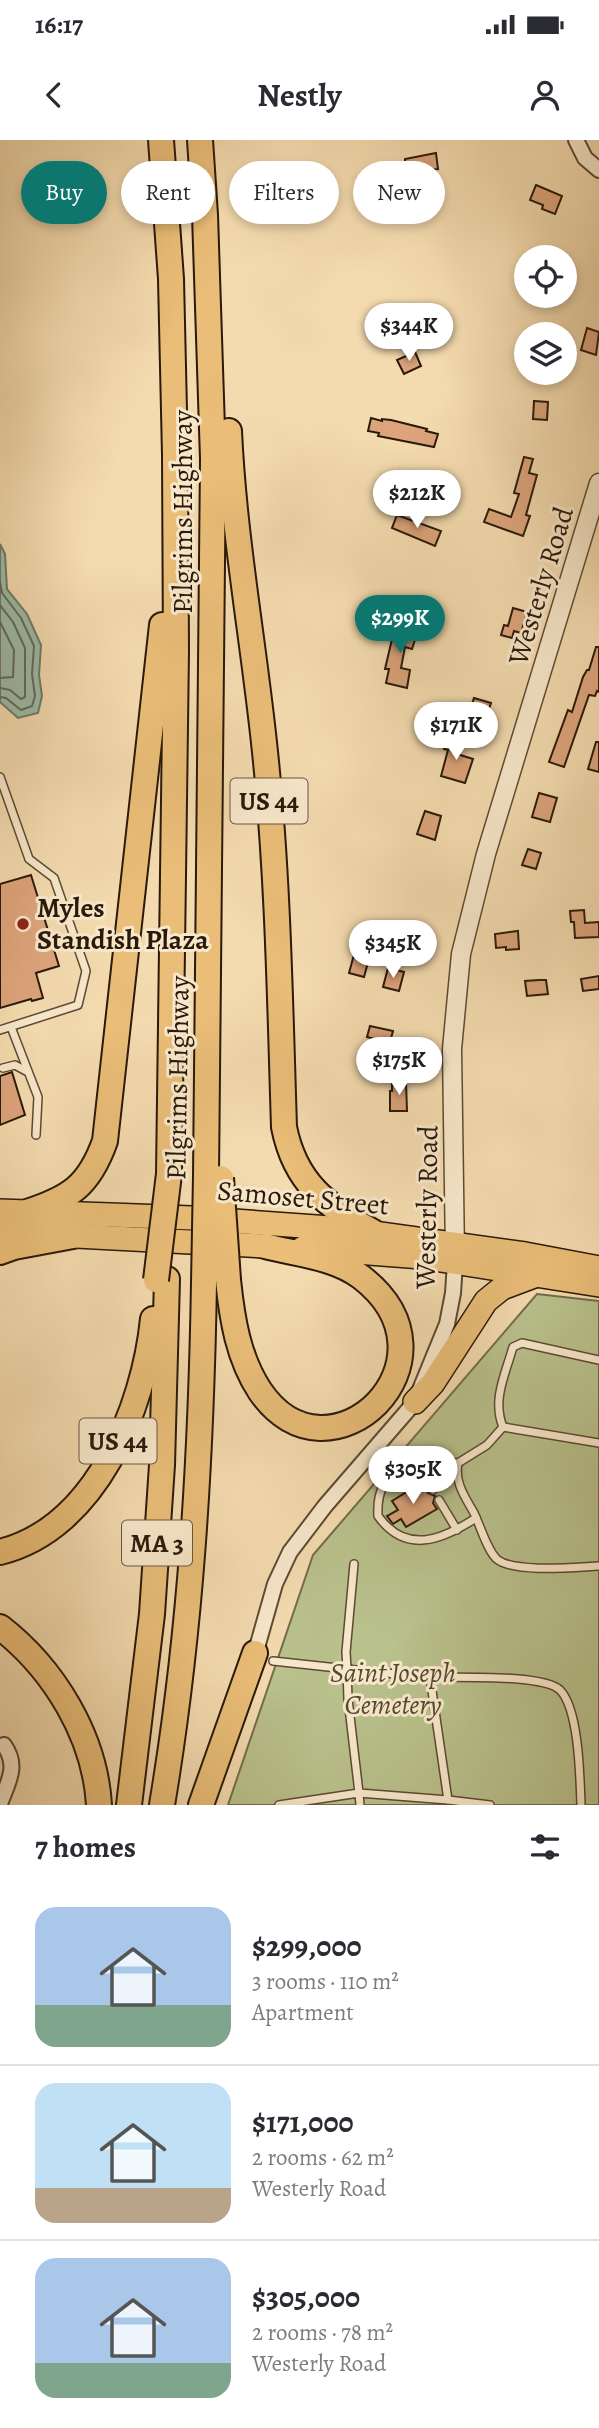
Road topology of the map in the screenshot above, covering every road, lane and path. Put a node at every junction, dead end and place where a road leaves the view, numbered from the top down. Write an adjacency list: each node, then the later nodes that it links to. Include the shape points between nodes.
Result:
1 (161, 140): 7 (highway, Pilgrims Highway / US 44, via 171,279)
2 (200, 140): 5 (highway, Pilgrims Highway / US 44)
3 (576, 140): 4 (street, via 585,158)
4 (599, 170)
5 (210, 336): 17 (highway, US 44, via 227,398 232,499 266,766 284,1127 294,1160 310,1186 338,1211); 25 (highway, Pilgrims Highway, bridge, via 213,624 208,1070 221,1124 214,1177)
6 (599, 483): 21 (street, Westerly Road, via 486,853 461,954 453,1031)
7 (176, 496): 15 (highway, via 105,1141 91,1174 79,1188); 24 (highway, Pilgrims Highway / US 44, bridge, via 172,1029)
8 (0, 777): 9 (lane, via 29,859 54,878 86,971 78,1005)
9 (11, 1027): 10 (lane); 12 (lane)
10 (0, 1030)
11 (3, 1068): 12 (lane, via 15,1065)
12 (29, 1074): 13 (lane, via 38,1097)
13 (36, 1135)
14 (0, 1212): 15 (main road, Samoset Street)
15 (27, 1212): 17 (main road, Samoset Street)
16 (0, 1232): 18 (main road, Samoset Street)
17 (373, 1232): 21 (main road, Samoset Street / US 44)
18 (73, 1236): 19 (main road, Samoset Street / US 44); 20 (highway, US 44)
19 (265, 1246): 21 (main road, Samoset Street / US 44); 25 (highway, via 337,1263 360,1276 386,1304 400,1349 394,1381 377,1406 356,1420 324,1427 302,1424 281,1413 262,1393 247,1366)
20 (0, 1252)
21 (455, 1254): 22 (main road, Samoset Street / US 44, via 525,1254); 23 (main road, Samoset Street / US 44); 28 (street, Westerly Road, via 447,1324)
22 (599, 1268)
23 (537, 1275): 26 (main road, Samoset Street / US 44); 28 (main road, via 502,1288 485,1301 433,1383)
24 (162, 1279): 37 (highway, US 44, via 143,1376 107,1464 55,1526 36,1539); 49 (highway, MA 3, via 162,1465 153,1601)
25 (216, 1281): 50 (highway, MA 3, via 192,1579)
26 (599, 1285)
27 (599, 1360): 29 (lane, via 522,1343 513,1347 499,1396 497,1413)
28 (415, 1402): 41 (street, Westerly Road, via 290,1552 275,1584)
29 (503, 1427): 30 (lane); 32 (lane, via 487,1445)
30 (599, 1443)
31 (419, 1463): 32 (lane); 33 (lane); 36 (lane, via 395,1472 385,1482 379,1492 378,1516 390,1532 413,1540 430,1540)
32 (458, 1463): 35 (lane, via 458,1485)
33 (433, 1490)
34 (439, 1500): 36 (lane)
35 (476, 1518): 36 (lane); 39 (lane, via 499,1561 525,1568)
36 (457, 1530)
37 (0, 1552)
38 (354, 1564): 42 (lane)
39 (599, 1566)
40 (0, 1627): 48 (highway, via 44,1670 74,1717 93,1771)
41 (264, 1657): 42 (lane); 51 (highway); 52 (street, Westerly Road)
42 (347, 1670): 43 (lane); 45 (lane)
43 (430, 1677): 46 (lane); 56 (lane, via 521,1679 561,1691 577,1741)
44 (4, 1745): 47 (street, via 12,1757 12,1768)
45 (359, 1793): 46 (lane); 53 (lane); 54 (lane)
46 (448, 1800): 55 (lane)
47 (0, 1804)
48 (99, 1805)
49 (129, 1805)
50 (162, 1805)
51 (201, 1805)
52 (212, 1805)
53 (279, 1805)
54 (360, 1805)
55 (490, 1805)
56 (581, 1805)

